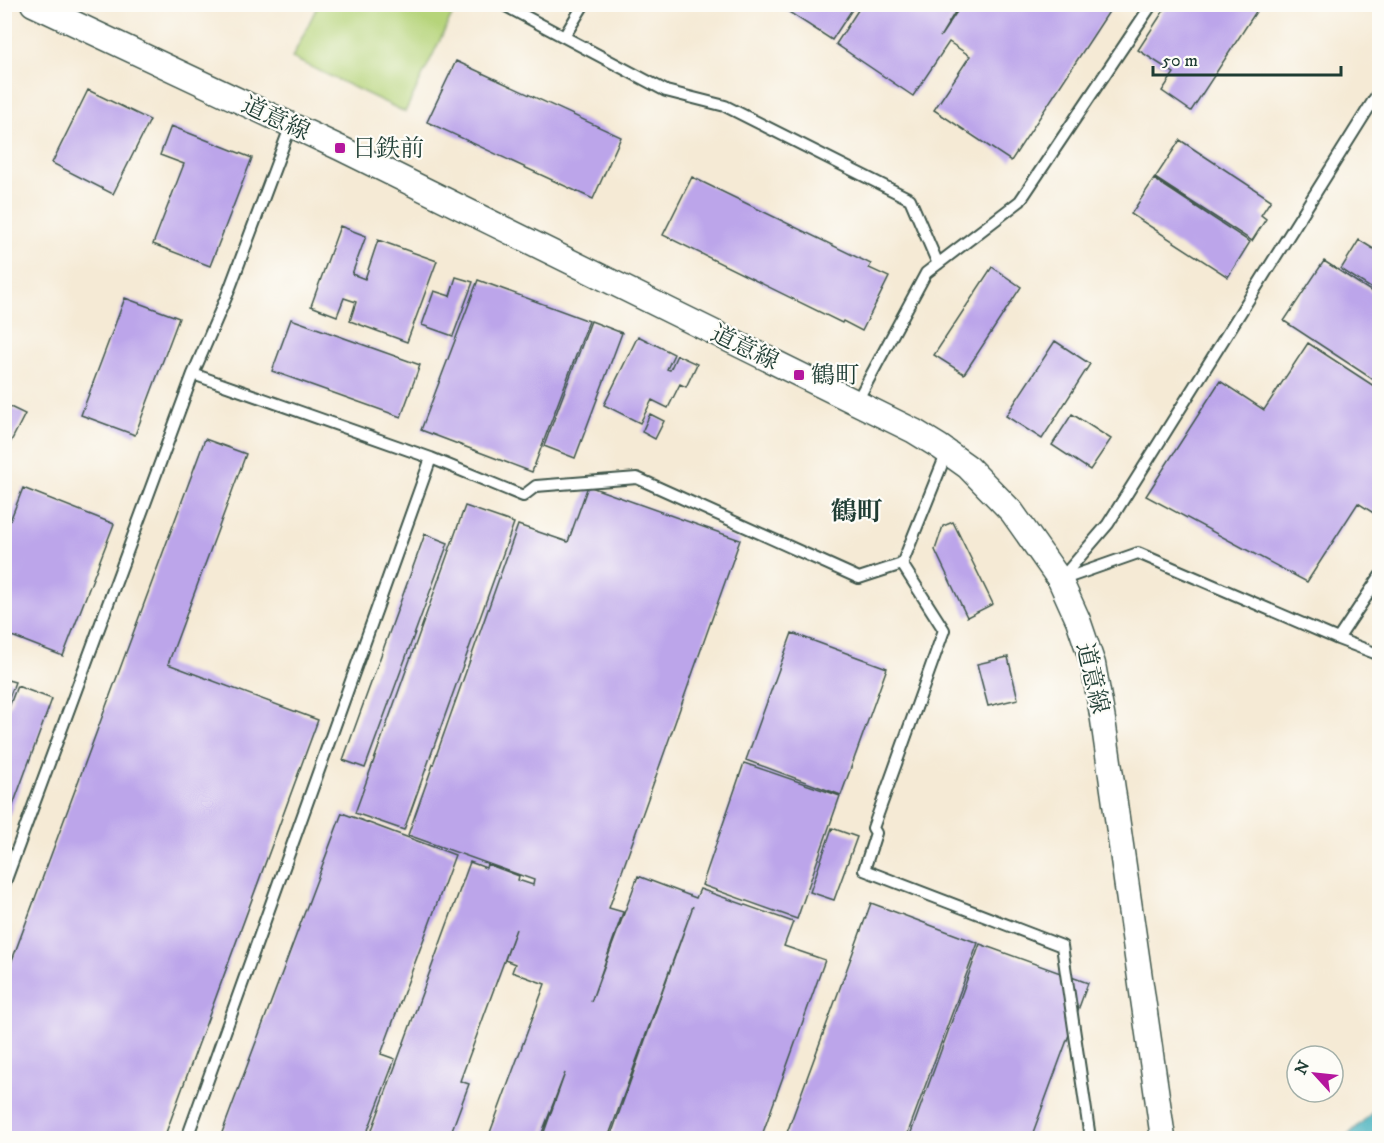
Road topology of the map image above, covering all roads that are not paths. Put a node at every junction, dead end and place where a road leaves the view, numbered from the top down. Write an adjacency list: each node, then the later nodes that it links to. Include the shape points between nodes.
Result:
1 (33, 4): 7 (street, 道意線)
2 (502, 4): 5 (lane)
3 (584, 4): 5 (lane)
4 (1152, 4): 8 (lane, via 1020,201)
5 (564, 37): 8 (lane, via 666,91 725,106 910,199)
6 (1380, 90): 15 (lane, via 1108,524)
7 (291, 124): 9 (lane); 10 (street, 道意線)
8 (938, 264): 10 (lane, via 926,273)
9 (193, 374): 12 (lane); 18 (lane)
10 (856, 403): 11 (street, 道意線)
11 (947, 452): 13 (lane); 15 (street, 道意線, via 968,467 1012,512)
12 (431, 458): 13 (lane, via 523,496 536,486 638,478 859,578); 19 (lane)
13 (902, 564): 20 (lane, via 944,630 873,828 876,833 864,870 1062,946)
14 (1380, 576): 16 (lane)
15 (1060, 580): 16 (lane, via 1138,553); 21 (street, 道意線, via 1093,664)
16 (1338, 639): 17 (lane)
17 (1380, 655)
18 (4, 885)
19 (187, 1138)
20 (1090, 1138)
21 (1163, 1138)

